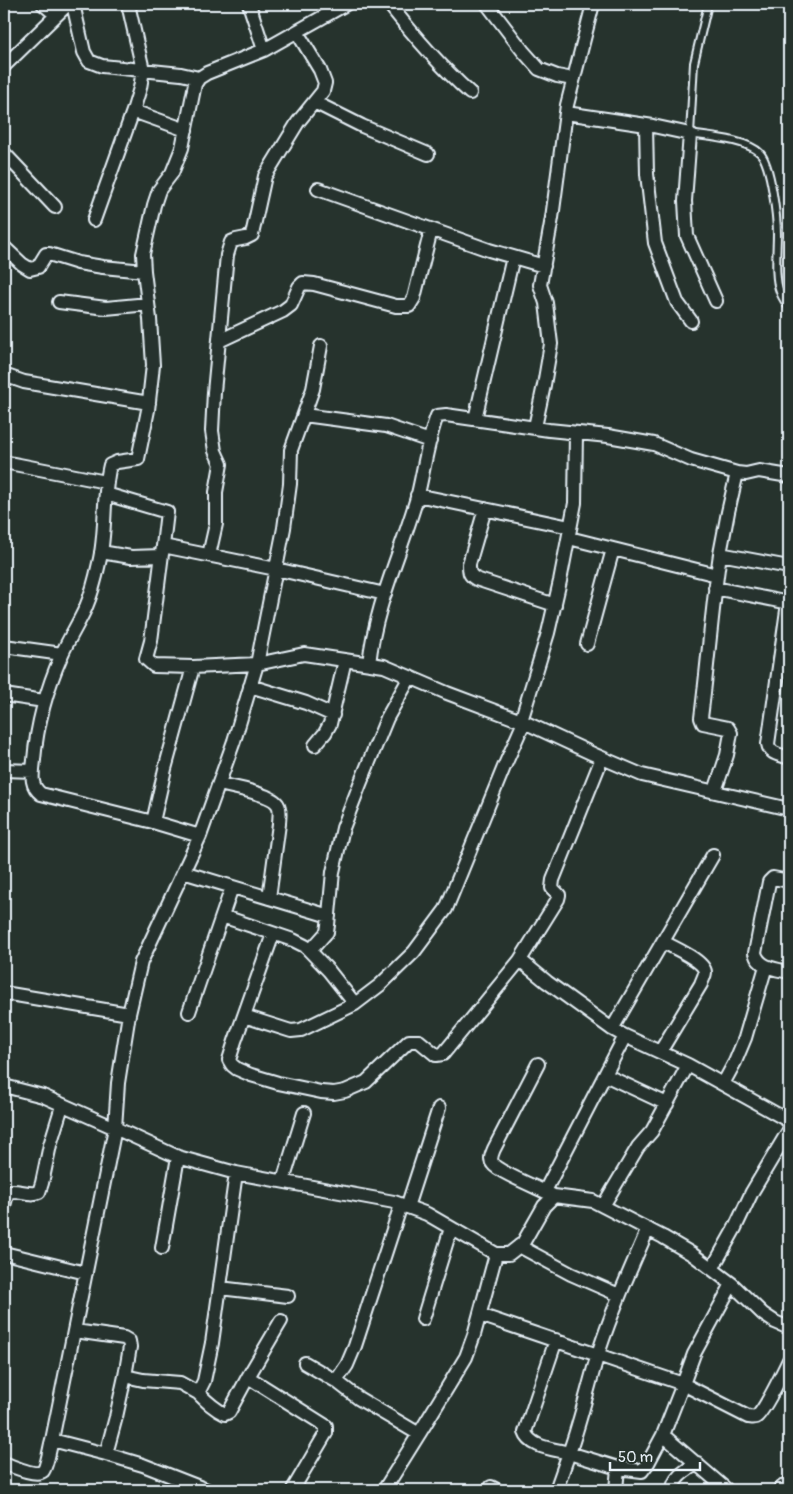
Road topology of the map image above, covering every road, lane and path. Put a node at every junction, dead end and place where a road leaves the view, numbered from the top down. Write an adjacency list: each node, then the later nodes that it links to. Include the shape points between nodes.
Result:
1 (43, 4): 11 (street)
2 (68, 4): 11 (street)
3 (73, 4): 15 (street, via 89,61 102,66)
4 (128, 4): 15 (street)
5 (249, 4): 13 (street)
6 (346, 4): 12 (street)
7 (389, 4): 18 (street, via 446,71)
8 (487, 4): 17 (street, via 539,69)
9 (593, 4): 17 (street)
10 (708, 4): 24 (lane, via 694,63)
11 (56, 15): 14 (street)
12 (297, 32): 13 (street); 19 (street, via 324,77 323,91)
13 (264, 50): 16 (street)
14 (4, 66)
15 (144, 70): 16 (street); 20 (street)
16 (199, 78): 23 (street)
17 (574, 79): 21 (street)
18 (470, 93)
19 (314, 102): 26 (street); 40 (street, via 265,176 252,235 231,242 228,247)
20 (133, 111): 23 (street); 29 (street)
21 (566, 113): 22 (street); 33 (street)
22 (646, 125): 24 (street); 39 (street, via 647,174 655,243 677,302)
23 (186, 130): 34 (street, via 172,173 159,190 154,205 144,254)
24 (690, 134): 35 (street, via 687,236); 38 (lane, via 737,142 761,153 773,195 779,291)
25 (4, 153): 28 (street)
26 (428, 154)
27 (318, 189): 30 (street)
28 (55, 207)
29 (94, 220)
30 (431, 230): 32 (street); 40 (street, via 414,298 409,306 396,306 302,282 291,305 283,311)
31 (4, 247): 34 (street, via 30,269 38,267 49,254 95,266)
32 (513, 257): 33 (street); 45 (street)
33 (544, 266): 46 (street, via 540,285 546,303 551,344)
34 (144, 271): 37 (street)
35 (716, 301)
36 (59, 302): 37 (street, via 106,308)
37 (148, 304): 43 (street, via 153,366)
38 (789, 308)
39 (691, 321)
40 (219, 342): 60 (street, via 212,431 220,464 216,524)
41 (321, 346): 44 (street, via 313,389)
42 (4, 375): 43 (street, via 24,382)
43 (148, 403): 52 (street, via 138,459 110,465)
44 (304, 415): 48 (street, via 386,426); 62 (street, via 291,450 290,484)
45 (475, 419): 46 (street); 48 (street, via 437,416)
46 (535, 428): 47 (street)
47 (576, 432): 50 (street, via 654,444 691,460); 55 (street, via 575,502)
48 (430, 441): 53 (street)
49 (4, 462): 52 (street)
50 (738, 473): 51 (street, via 759,471); 59 (street)
51 (789, 476)
52 (106, 488): 57 (street, via 167,512); 58 (street)
53 (417, 495): 54 (street); 65 (street)
54 (485, 509): 55 (street); 67 (street, via 469,564 471,575)
55 (570, 532): 56 (street); 67 (street)
56 (613, 549): 63 (street); 68 (street)
57 (162, 551): 58 (street, via 130,557); 60 (street); 74 (street, via 146,659 154,666)
58 (101, 552): 70 (street, via 87,606)
59 (720, 554): 61 (street); 63 (street)
60 (209, 555): 62 (street)
61 (789, 567)
62 (276, 569): 65 (street); 72 (street)
63 (717, 575): 64 (street)
64 (715, 588): 66 (street); 87 (street, via 701,721 728,728 731,733)
65 (385, 594): 73 (street, via 371,644)
66 (789, 603): 83 (street, via 768,744 774,753)
67 (555, 605): 80 (street)
68 (587, 644)
69 (4, 646): 70 (street)
70 (62, 654): 78 (street)
71 (345, 660): 72 (street, via 304,654); 73 (street); 79 (street)
72 (258, 664): 74 (street); 76 (street)
73 (370, 664): 75 (street)
74 (193, 667): 89 (street)
75 (410, 677): 80 (street); 97 (street, via 387,718 343,828 333,872)
76 (250, 686): 79 (street); 86 (street)
77 (4, 695): 78 (street)
78 (44, 701): 85 (street)
79 (333, 714): 81 (street, via 325,734)
80 (522, 722): 82 (street); 105 (street, via 446,909 414,952 380,986)
81 (315, 745)
82 (602, 758): 87 (street, via 642,774); 101 (street, via 553,880 552,888 558,898)
83 (789, 758)
84 (4, 770): 85 (street)
85 (33, 770): 89 (street, via 32,782 41,794)
86 (219, 784): 90 (street); 95 (street, via 259,794 278,804 279,824)
87 (715, 791): 88 (street)
88 (789, 809)
89 (153, 822): 90 (street)
90 (200, 836): 92 (street)
91 (713, 855): 99 (street)
92 (183, 872): 94 (street); 107 (street, via 141,962)
93 (789, 881): 102 (street, via 773,878 767,889 755,953 757,960)
94 (232, 887): 95 (street); 96 (street)
95 (269, 898): 97 (street)
96 (222, 916): 98 (street); 106 (street)
97 (329, 916): 100 (street, via 327,932)
98 (273, 934): 100 (street, via 293,940); 108 (street)
99 (664, 942): 109 (street); 111 (street, via 697,962 705,972)
100 (310, 951): 105 (street)
101 (520, 960): 108 (street, via 443,1054 436,1055 419,1041 409,1041 366,1082 345,1090 321,1092 278,1084 236,1069 229,1060); 109 (street)
102 (766, 966): 103 (street); 115 (street, via 745,1038)
103 (789, 972)
104 (4, 993): 107 (street)
105 (355, 1004): 108 (street, via 302,1030 291,1031)
106 (188, 1012)
107 (129, 1014): 122 (street, via 118,1083)
108 (244, 1016)
109 (612, 1029): 110 (street)
110 (624, 1036): 111 (street); 114 (street)
111 (660, 1052): 113 (street)
112 (538, 1064): 127 (street, via 491,1155 491,1161 501,1170)
113 (688, 1065): 115 (street); 117 (street)
114 (604, 1075): 117 (street); 127 (street)
115 (723, 1084): 121 (street)
116 (4, 1086): 118 (street, via 43,1096)
117 (667, 1104): 130 (street)
118 (62, 1106): 122 (street); 128 (street, via 39,1192 10,1191)
119 (439, 1108): 129 (street)
120 (304, 1113): 126 (street)
121 (789, 1121)
122 (115, 1128): 124 (street); 138 (street)
123 (789, 1130): 137 (street)
124 (178, 1157): 125 (street); 134 (street)
125 (236, 1173): 126 (street); 140 (street)
126 (283, 1181): 129 (street)
127 (549, 1194): 130 (street, via 593,1201); 133 (street)
128 (4, 1206)
129 (404, 1206): 131 (street, via 427,1214); 154 (street, via 355,1346)
130 (603, 1206): 132 (street)
131 (451, 1228): 136 (street); 144 (street)
132 (648, 1230): 137 (street); 141 (street)
133 (519, 1246): 136 (street, via 509,1254); 141 (street)
134 (162, 1248)
135 (4, 1253): 138 (street)
136 (496, 1254): 143 (street)
137 (712, 1269): 139 (street)
138 (86, 1273): 147 (street)
139 (732, 1284): 146 (street, via 763,1314); 155 (street, via 694,1354)
140 (220, 1288): 142 (street); 156 (street, via 212,1343 204,1381)
141 (619, 1295): 149 (street)
142 (288, 1296)
143 (480, 1314): 148 (street); 157 (street, via 466,1357)
144 (424, 1318)
145 (281, 1322): 153 (street)
146 (789, 1328)
147 (75, 1331): 152 (street, via 129,1341); 159 (street)
148 (556, 1340): 149 (street); 160 (street, via 524,1432 530,1441)
149 (598, 1354): 155 (street); 160 (street)
150 (789, 1360): 155 (street, via 764,1407 753,1418)
151 (305, 1363): 154 (street)
152 (125, 1376): 156 (street, via 180,1383); 161 (street)
153 (248, 1377): 156 (street, via 228,1413 216,1409); 166 (street, via 326,1426 326,1433)
154 (336, 1381): 157 (street, via 358,1398)
155 (683, 1384): 158 (street)
156 (198, 1393)
157 (420, 1434): 168 (street)
158 (663, 1435): 163 (street); 164 (street, via 642,1471)
159 (52, 1440): 161 (street); 162 (street, via 43,1471 35,1473)
160 (569, 1453): 164 (street); 169 (street)
161 (106, 1454): 167 (street)
162 (4, 1463)
163 (697, 1463): 171 (street, via 675,1481); 172 (street)
164 (618, 1468): 170 (street)
165 (789, 1482): 173 (street)
166 (294, 1489)
167 (207, 1490)
168 (384, 1490)
169 (556, 1490)
170 (616, 1490)
171 (673, 1490)
172 (727, 1490)
173 (779, 1490)

